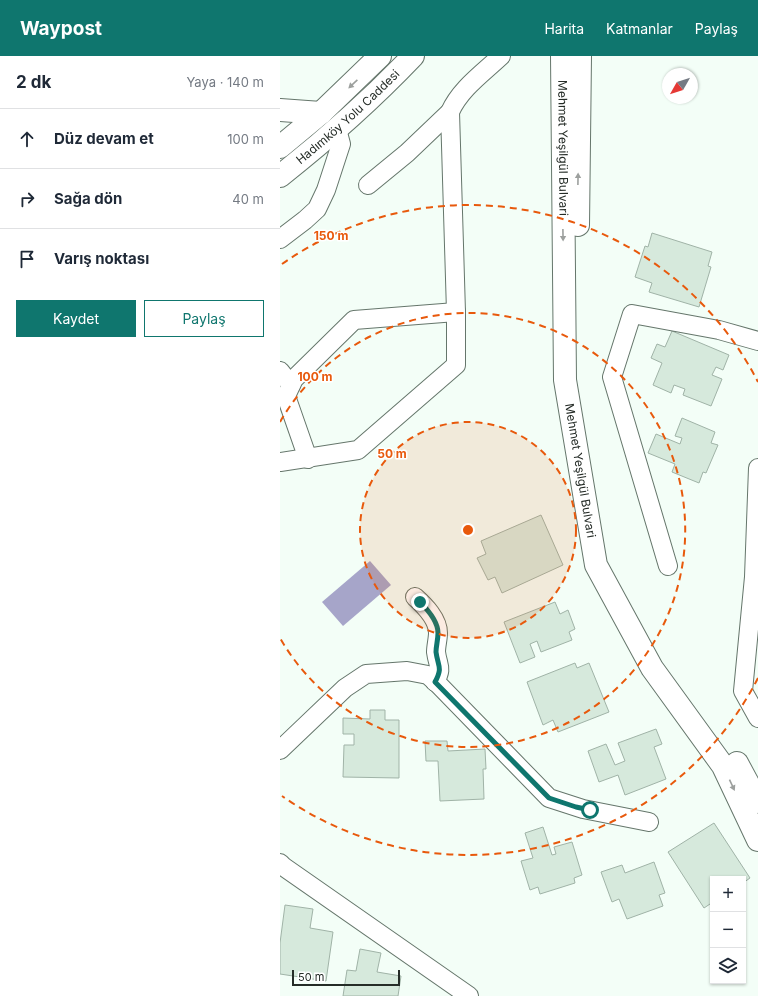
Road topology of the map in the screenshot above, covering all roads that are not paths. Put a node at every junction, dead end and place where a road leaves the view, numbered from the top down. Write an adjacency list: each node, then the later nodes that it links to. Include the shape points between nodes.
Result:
1 (380, 56): 8 (main road, Hadımköy Yolu Caddesi, one-way to 8)
2 (413, 56): 9 (main road, Hadımköy Yolu Caddesi)
3 (501, 56): 7 (street, via 465,88)
4 (562, 56): 28 (main road, Mehmet Yeşilgül Bulvari, one-way to 28, via 565,380 596,565 652,668 723,766)
5 (580, 56): 26 (main road, Mehmet Yeşilgül Bulvari, one-way to 5, via 734,758 663,661 609,560 578,379)
6 (280, 110): 8 (main road)
7 (450, 112): 12 (street, via 407,153); 14 (street)
8 (321, 113): 10 (main road, Hadımköy Yolu Caddesi)
9 (337, 129): 11 (main road, Hadımköy Yolu Caddesi); 13 (street, via 341,144 317,209)
10 (280, 147)
11 (280, 176)
12 (368, 185)
13 (280, 239)
14 (456, 312): 17 (street, via 354,320 294,379); 18 (street, via 456,365 358,450)
15 (758, 341): 21 (street, via 719,330 632,314 612,377)
16 (280, 371): 17 (street)
17 (291, 385): 18 (street, via 286,396)
18 (308, 459): 19 (street)
19 (280, 462)
20 (758, 468): 24 (street, via 754,577 743,691)
21 (668, 566)
22 (415, 597): 23 (street, via 437,625 436,652 440,673)
23 (435, 682): 25 (street, via 428,676 407,671 366,674 345,688); 27 (street, via 549,798 583,809)
24 (758, 718)
25 (280, 750)
26 (758, 802)
27 (649, 822)
28 (758, 840)
29 (281, 866): 30 (street)
30 (469, 996)

